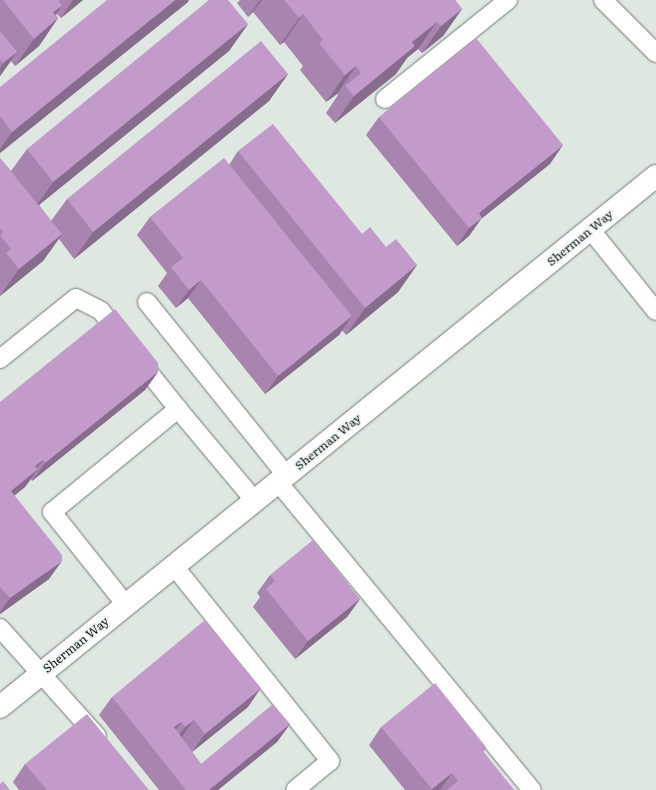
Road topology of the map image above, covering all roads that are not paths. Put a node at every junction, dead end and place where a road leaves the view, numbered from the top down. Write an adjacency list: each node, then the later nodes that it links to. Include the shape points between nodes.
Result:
1 (508, 0): 4 (lane)
2 (603, 0): 3 (lane)
3 (656, 53)
4 (385, 99)
5 (656, 176): 6 (main road, Sherman Way)
6 (590, 229): 8 (lane); 11 (main road, Sherman Way)
7 (147, 302): 11 (lane)
8 (656, 311)
9 (0, 359): 10 (lane, via 76,298 101,311)
10 (178, 409): 12 (lane); 14 (lane, via 52,512)
11 (282, 479): 12 (main road, Sherman Way); 20 (lane)
12 (255, 501): 13 (main road, Sherman Way)
13 (174, 566): 14 (main road, Sherman Way); 19 (lane, via 330,761)
14 (126, 605): 16 (main road, Sherman Way)
15 (0, 628): 16 (lane)
16 (43, 672): 17 (main road, Sherman Way); 18 (lane)
17 (0, 707)
18 (107, 748)
19 (295, 790)
20 (532, 790)

